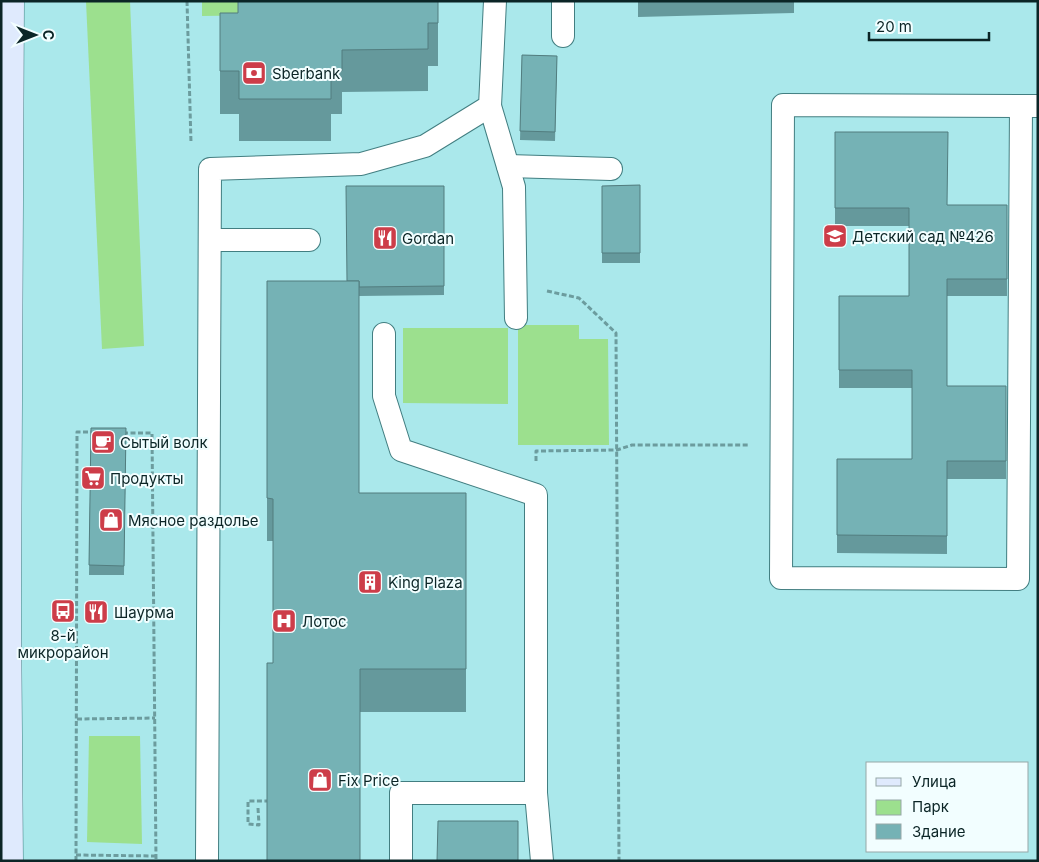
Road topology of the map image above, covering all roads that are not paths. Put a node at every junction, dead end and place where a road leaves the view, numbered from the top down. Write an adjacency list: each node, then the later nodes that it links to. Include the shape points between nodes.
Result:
1 (10, 1): 13 (main road)
2 (494, 1): 5 (lane)
3 (563, 1): 4 (lane)
4 (563, 36)
5 (490, 106): 7 (lane); 9 (lane, via 425,146 360,164 210,169)
6 (1029, 106): 6 (lane, via 1018,580 782,578 784,105)
7 (508, 166): 8 (lane); 11 (lane, via 514,187)
8 (611, 169)
9 (210, 240): 10 (lane); 16 (lane)
10 (310, 240)
11 (516, 318)
12 (384, 334): 14 (lane, via 384,396 401,450 536,495)
13 (5, 706): 15 (main road)
14 (536, 793): 17 (lane, via 402,793); 18 (lane)
15 (9, 861)
16 (207, 861)
17 (402, 861)
18 (542, 861)

